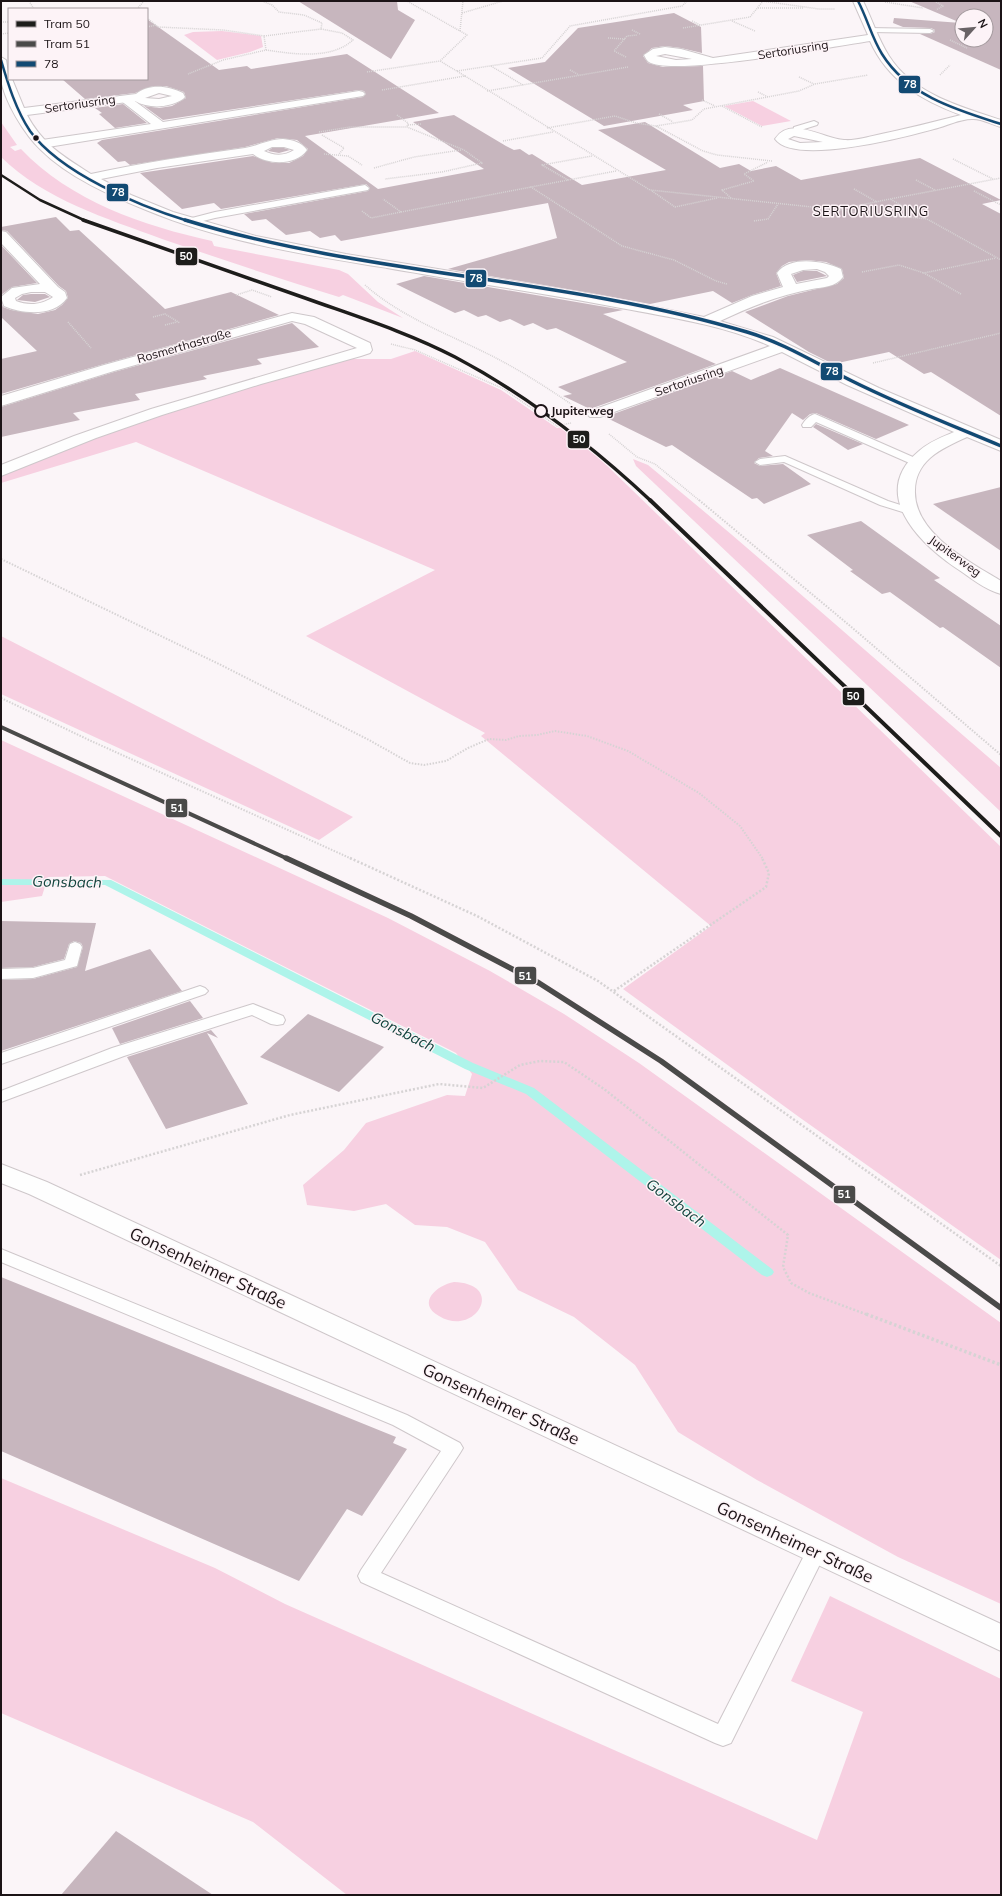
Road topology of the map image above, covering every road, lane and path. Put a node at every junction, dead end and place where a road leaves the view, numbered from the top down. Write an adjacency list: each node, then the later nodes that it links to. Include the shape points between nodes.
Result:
1 (262, 1): 22 (path, via 272,5 279,12 304,15 322,23)
2 (407, 1): 24 (path)
3 (463, 1): 16 (path)
4 (503, 1): 16 (path)
5 (687, 1): 34 (path, via 682,6 570,26 542,58)
6 (879, 1): 14 (path)
7 (762, 2): 11 (path)
8 (936, 2): 15 (path, via 944,6)
9 (805, 3): 11 (path)
10 (860, 4): 13 (path); 27 (street)
11 (807, 7): 13 (path)
12 (757, 8): 13 (path)
13 (819, 9)
14 (926, 9)
15 (932, 12)
16 (462, 13): 24 (path)
17 (148, 19): 19 (path)
18 (692, 21): 20 (path)
19 (156, 25): 21 (path); 28 (path)
20 (700, 25)
21 (148, 27)
22 (321, 29): 28 (path); 31 (path, via 350,36 353,40 351,44 328,51 288,53)
23 (632, 30): 26 (path)
24 (460, 31): 36 (path, via 467,35 440,61)
25 (930, 31): 27 (lane)
26 (641, 34)
27 (872, 34): 33 (street, Sertoriusring, via 713,61 673,51 649,55); 37 (street)
28 (264, 36): 31 (path)
29 (608, 38): 30 (path)
30 (625, 39)
31 (266, 50): 43 (path, via 223,60 197,70)
32 (1, 60): 53 (street, Sertoriusring, via 7,85)
33 (658, 62): 38 (path)
34 (490, 66): 36 (path); 42 (path)
35 (570, 70): 38 (path)
36 (458, 71): 39 (path)
37 (894, 71): 41 (path); 56 (street, via 922,93)
38 (580, 75): 42 (path)
39 (465, 76): 44 (path); 46 (path)
40 (799, 77): 41 (path)
41 (814, 84): 48 (path, via 799,91)
42 (523, 85): 44 (path)
43 (165, 90): 47 (street, Sertoriusring); 47 (street, Sertoriusring, via 178,93 179,97 173,101 153,103 142,100)
44 (487, 91): 63 (path)
45 (758, 92): 48 (path)
46 (359, 94): 60 (street)
47 (139, 96): 49 (street, Sertoriusring)
48 (768, 97): 51 (path)
49 (124, 98): 53 (street, Sertoriusring); 60 (street)
50 (702, 100): 52 (path)
51 (721, 106): 52 (path); 64 (path)
52 (715, 107): 57 (path, via 704,109 692,120)
53 (20, 112): 67 (street, Sertoriusring)
54 (659, 114): 57 (path)
55 (397, 115): 61 (path, via 408,122)
56 (973, 115): 59 (street); 68 (street, via 890,136)
57 (674, 123): 62 (path)
58 (421, 124): 61 (path)
59 (1001, 124)
60 (161, 126): 67 (street)
61 (408, 126): 70 (path); 72 (path, via 350,127 318,132 344,148)
62 (656, 126): 63 (path, via 615,116); 75 (path, via 703,152)
63 (547, 128): 65 (path)
64 (768, 130)
65 (554, 132): 66 (path); 73 (path)
66 (503, 141)
67 (42, 144): 80 (street, Sertoriusring, via 63,162)
68 (845, 144): 69 (street); 69 (street, via 835,143 810,129 783,136 782,142)
69 (804, 147): 75 (path)
70 (462, 150): 78 (path, via 414,157 370,169); 79 (path, via 482,163 387,180)
71 (300, 152): 72 (path); 80 (street, via 277,158 260,154 257,150 158,164)
72 (338, 155): 76 (path, via 348,156)
73 (592, 156): 77 (path); 83 (path, via 542,165)
74 (953, 160): 82 (path)
75 (769, 162): 92 (path, via 744,174 754,182 722,190)
76 (364, 166)
77 (617, 171): 83 (path); 88 (path)
78 (375, 173)
79 (381, 176)
80 (90, 178): 100 (street, Sertoriusring, via 120,196)
81 (1001, 178): 82 (path)
82 (993, 179): 89 (path)
83 (568, 180): 85 (path)
84 (916, 180): 89 (path)
85 (531, 187): 98 (path); 108 (path, via 622,246 674,260)
86 (365, 188): 100 (lane)
87 (854, 189): 94 (path)
88 (650, 190): 91 (path); 91 (path, via 675,207)
89 (936, 190): 93 (path)
90 (974, 191): 96 (path)
91 (720, 198): 92 (path)
92 (732, 199): 95 (path)
93 (890, 199): 94 (path); 99 (path)
94 (878, 202): 97 (path)
95 (778, 204): 97 (path); 101 (path, via 768,219)
96 (1001, 205)
97 (838, 210): 99 (path)
98 (401, 212)
99 (927, 219): 103 (path)
100 (192, 221): 114 (street, Sertoriusring, via 306,252 579,296)
101 (754, 221)
102 (1, 235): 110 (street)
103 (997, 258): 104 (path); 105 (path)
104 (1001, 260)
105 (924, 273): 106 (path, via 899,265); 111 (path)
106 (836, 277): 109 (street, via 818,285); 109 (street, via 836,272 822,266 797,266 784,273)
107 (362, 282): 122 (path, via 386,304 404,315 512,366)
108 (727, 284)
109 (791, 289): 114 (street, via 757,299)
110 (53, 290)
111 (961, 294)
112 (66, 321): 119 (path)
113 (178, 322): 115 (path)
114 (706, 322): 118 (street, Sertoriusring, via 751,333)
115 (165, 325)
116 (1001, 333): 120 (path)
117 (385, 343): 125 (path, via 415,350 504,389)
118 (782, 347): 120 (street, Sertoriusring); 123 (street, Sertoriusring)
119 (92, 349)
120 (834, 373): 126 (street, Sertoriusring)
121 (1, 401): 131 (street, Rosmerthastraße, via 292,317 309,320 365,346 365,350 356,353 237,387 91,435)
122 (576, 408)
123 (595, 414)
124 (807, 424): 130 (lane, via 815,417)
125 (557, 426)
126 (967, 431): 128 (street, Sertoriusring); 130 (street, Jupiterweg, via 925,454)
127 (608, 433): 136 (path, via 636,457 655,464)
128 (1001, 446)
129 (760, 462): 132 (lane, via 785,459 884,503)
130 (918, 463): 132 (street, Jupiterweg, via 909,474 905,491)
131 (1, 471)
132 (909, 511): 134 (street, Jupiterweg, via 922,531 940,547)
133 (1, 559): 140 (path, via 219,664 410,763 424,765 446,761 489,739 506,740 555,731 587,736 628,750 699,793 740,826 752,842 764,860 768,873 766,887)
134 (1001, 589)
135 (1, 698): 140 (path, via 476,916)
136 (1001, 755)
137 (75, 947): 138 (lane, via 72,963 33,973)
138 (1, 974)
139 (200, 991): 142 (lane)
140 (614, 991): 147 (path)
141 (277, 1020): 143 (lane, via 253,1009 118,1052)
142 (1, 1059)
143 (1, 1097)
144 (1, 1173): 149 (street, Gonsenheimer Straße, via 38,1188)
145 (78, 1175): 148 (path, via 290,1115 439,1084 484,1088 520,1065 540,1061 564,1062 604,1088 788,1235 783,1267 792,1283 809,1293)
146 (1, 1255): 149 (lane, via 400,1420 453,1448 368,1576 723,1736)
147 (1001, 1266)
148 (1001, 1365)
149 (816, 1552): 150 (street, Gonsenheimer Straße)
150 (1001, 1638)

